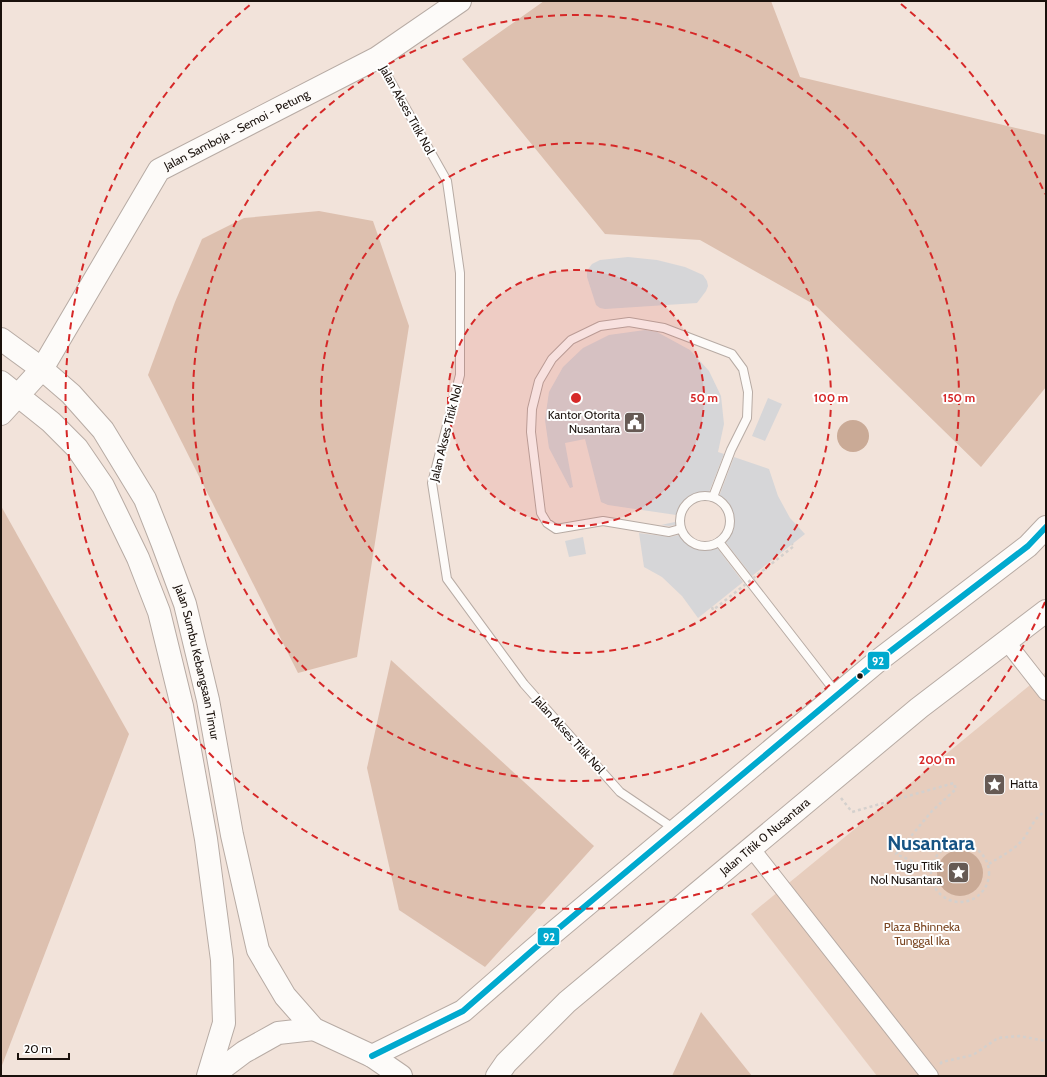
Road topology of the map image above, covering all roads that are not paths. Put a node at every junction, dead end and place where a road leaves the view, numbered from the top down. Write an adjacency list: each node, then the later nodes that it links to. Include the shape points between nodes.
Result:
1 (460, 1): 2 (main road, Jalan Samboja - Semoi - Petung)
2 (377, 58): 4 (main road, Jalan Samboja - Semoi - Petung, via 159,170); 16 (lane, Jalan Akses Titik Nol, via 447,181 460,273 460,374 432,483 446,579 524,684 620,792)
3 (1, 339): 4 (main road, Jalan Sumbu Kebangsaan Timur)
4 (42, 369): 6 (main road, Jalan Samboja - Semoi - Petung); 18 (main road, Jalan Sumbu Kebangsaan Timur, via 71,394 103,430 145,499 185,604 208,700 232,835 258,950 285,996)
5 (1, 382): 6 (main road, Jalan Sumbu Kebangsaan Timur)
6 (18, 395): 7 (main road, Jalan Samboja - Semoi - Petung); 21 (main road, Jalan Sumbu Kebangsaan Timur, via 77,448 103,486 138,558 159,612 182,706 206,839 222,960 224,1022)
7 (1, 414)
8 (713, 497): 10 (lane, via 699,496 687,503 680,515); 10 (lane, via 731,450 747,418 748,392 743,369 732,354 664,328 629,322 600,326 571,340 552,358 539,381 532,409 531,432 541,513 547,523 556,528 603,521 669,532); 11 (lane, via 724,505 730,518 728,531)
9 (1046, 528): 15 (main road, via 1028,546)
10 (680, 529): 11 (lane, via 686,539 696,545 708,546)
11 (719, 542): 15 (lane)
12 (1046, 611): 13 (main road, Jalan Titik 0 Nusantara)
13 (1006, 642): 14 (street); 17 (main road, Jalan Titik 0 Nusantara, via 918,708)
14 (1046, 692)
15 (838, 694): 16 (main road)
16 (676, 830): 19 (main road, via 463,1011)
17 (751, 848): 20 (street); 24 (main road, Jalan Titik 0 Nusantara, via 567,1002 506,1063)
18 (314, 1028): 19 (main road, Jalan Sumbu Kebangsaan Timur); 22 (main road, via 278,1033 244,1052)
19 (372, 1056): 23 (main road, Jalan Sumbu Kebangsaan Timur)
20 (929, 1074)
21 (208, 1076)
22 (212, 1076)
23 (401, 1076)
24 (497, 1076)

